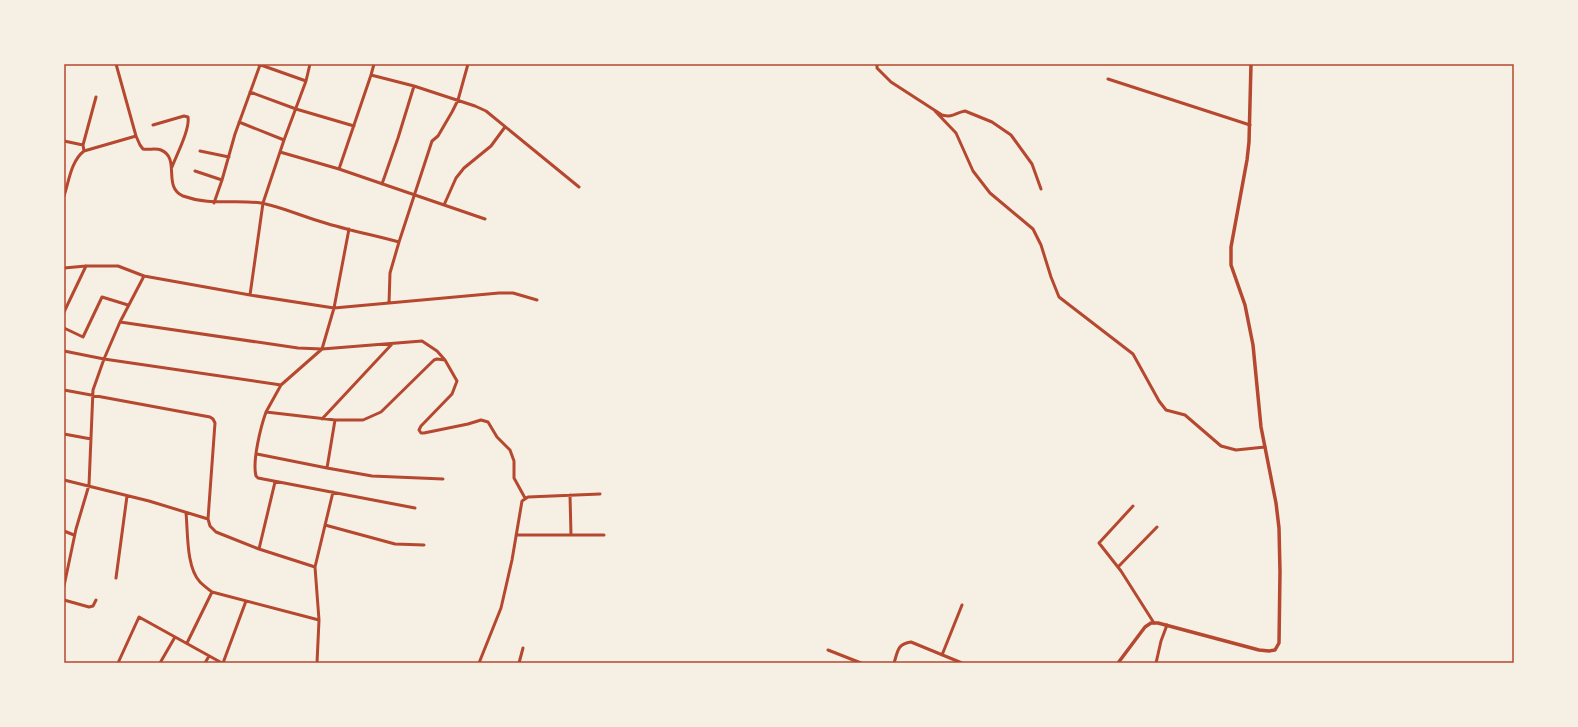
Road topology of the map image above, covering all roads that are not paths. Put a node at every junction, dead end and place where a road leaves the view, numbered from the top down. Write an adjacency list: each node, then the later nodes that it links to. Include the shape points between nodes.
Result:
1 (116, 64): 22 (street)
2 (310, 64): 10 (street)
3 (374, 64): 8 (street)
4 (468, 64): 14 (street)
5 (877, 64): 16 (street, via 876,68 891,82)
6 (1251, 64): 18 (street)
7 (259, 65): 10 (street); 12 (street)
8 (371, 75): 11 (street); 20 (street)
9 (1108, 79): 18 (street)
10 (306, 80): 15 (street)
11 (414, 86): 14 (street); 34 (street)
12 (250, 92): 15 (street); 17 (street)
13 (96, 97): 25 (street)
14 (458, 100): 21 (street, via 486,111); 38 (street, via 438,136 432,141)
15 (296, 109): 20 (street); 23 (street)
16 (935, 111): 36 (street, via 949,117 965,111 992,122 1011,135 1032,164); 69 (street, via 956,133 973,171 990,193 1033,229 1041,244 1059,297 1133,354 1166,410 1185,415 1221,446 1236,450)
17 (240, 122): 23 (street); 29 (street)
18 (1250, 124): 69 (street, via 1247,160 1231,247 1231,264 1245,305 1253,345)
19 (153, 126): 30 (street, via 188,117 189,121)
20 (354, 126): 31 (street)
21 (505, 127): 35 (street); 41 (street, via 490,146 456,178)
22 (136, 136): 26 (street); 30 (street, via 143,149 163,151)
23 (284, 140): 28 (street)
24 (64, 141): 25 (street)
25 (83, 145): 26 (street)
26 (84, 151): 37 (street, via 73,165)
27 (200, 151): 29 (street)
28 (280, 152): 31 (street); 40 (street)
29 (229, 157): 33 (street)
30 (172, 167): 39 (street, via 176,191)
31 (339, 169): 34 (street)
32 (195, 171): 33 (street)
33 (222, 180): 39 (street)
34 (382, 184): 38 (street)
35 (579, 187)
36 (1041, 189)
37 (64, 196)
38 (415, 196): 41 (street); 44 (street)
39 (214, 203): 40 (street)
40 (263, 203): 43 (street); 48 (street)
41 (444, 205): 42 (street)
42 (485, 219)
43 (349, 229): 44 (street); 52 (street)
44 (399, 242): 50 (street, via 390,273)
45 (86, 266): 46 (street); 47 (street, via 118,266); 53 (street)
46 (64, 268)
47 (144, 276): 48 (street); 51 (street)
48 (250, 295): 52 (street)
49 (537, 300): 50 (street, via 513,293 499,293)
50 (389, 303): 52 (street)
51 (128, 305): 54 (street); 55 (street, via 102,297 83,337)
52 (334, 308): 57 (street)
53 (64, 312)
54 (120, 322): 57 (street, via 298,348); 59 (street)
55 (64, 328)
56 (392, 344): 57 (street); 60 (street, via 422,341 437,350); 65 (street)
57 (322, 349): 61 (street)
58 (64, 351): 59 (street)
59 (104, 359): 61 (street); 63 (street)
60 (445, 360): 66 (street, via 434,360 376,415 363,420); 80 (street, via 457,381 455,389 420,426 420,432 481,420 488,422 497,437 510,450 514,461 514,478)
61 (281, 385): 64 (street)
62 (64, 390): 63 (street)
63 (92, 396): 68 (street); 84 (street, via 213,419 215,423)
64 (266, 412): 65 (street); 70 (street)
65 (322, 419): 66 (street)
66 (335, 420): 71 (street)
67 (64, 434): 68 (street)
68 (91, 439): 75 (street)
69 (1265, 447): 106 (street, via 1279,528 1279,643 1275,650 1264,651)
70 (257, 454): 71 (street); 74 (street, via 256,476)
71 (327, 468): 72 (street, via 372,476)
72 (443, 479)
73 (64, 480): 75 (street)
74 (275, 482): 76 (street); 93 (street)
75 (89, 485): 79 (street); 88 (street)
76 (333, 492): 82 (street); 85 (street)
77 (600, 494): 78 (street)
78 (570, 495): 80 (street); 90 (street)
79 (127, 496): 83 (street); 97 (street)
80 (525, 498): 89 (street, via 520,506)
81 (1133, 506): 95 (street, via 1099,543)
82 (415, 508)
83 (186, 513): 84 (street); 99 (street, via 191,563 200,582)
84 (208, 519): 93 (street, via 216,532)
85 (325, 526): 92 (street, via 395,544); 94 (street)
86 (1156, 527): 95 (street)
87 (64, 531): 88 (street)
88 (74, 535): 96 (street)
89 (516, 535): 90 (street); 118 (street, via 501,608)
90 (571, 535): 91 (street)
91 (604, 535)
92 (424, 545)
93 (259, 549): 94 (street)
94 (315, 567): 104 (street)
95 (1118, 567): 105 (street)
96 (65, 573): 98 (street)
97 (116, 578)
98 (64, 586)
99 (212, 592): 102 (street); 108 (street)
100 (64, 600): 101 (street, via 89,606)
101 (96, 600)
102 (246, 601): 104 (street); 116 (street)
103 (962, 605): 111 (street)
104 (319, 620): 117 (street)
105 (1154, 623): 106 (street); 123 (street, via 1145,628)
106 (1167, 625): 124 (street)
107 (176, 637): 108 (street); 113 (street, via 139,617); 114 (street)
108 (186, 644): 112 (street)
109 (523, 648): 119 (street)
110 (828, 650): 120 (street)
111 (942, 655): 121 (street, via 911,642 903,643); 122 (street)
112 (209, 656): 115 (street); 116 (street)
113 (118, 663)
114 (160, 663)
115 (205, 663)
116 (222, 663)
117 (317, 663)
118 (478, 663)
119 (518, 663)
120 (861, 663)
121 (894, 663)
122 (962, 663)
123 (1118, 663)
124 (1156, 663)

